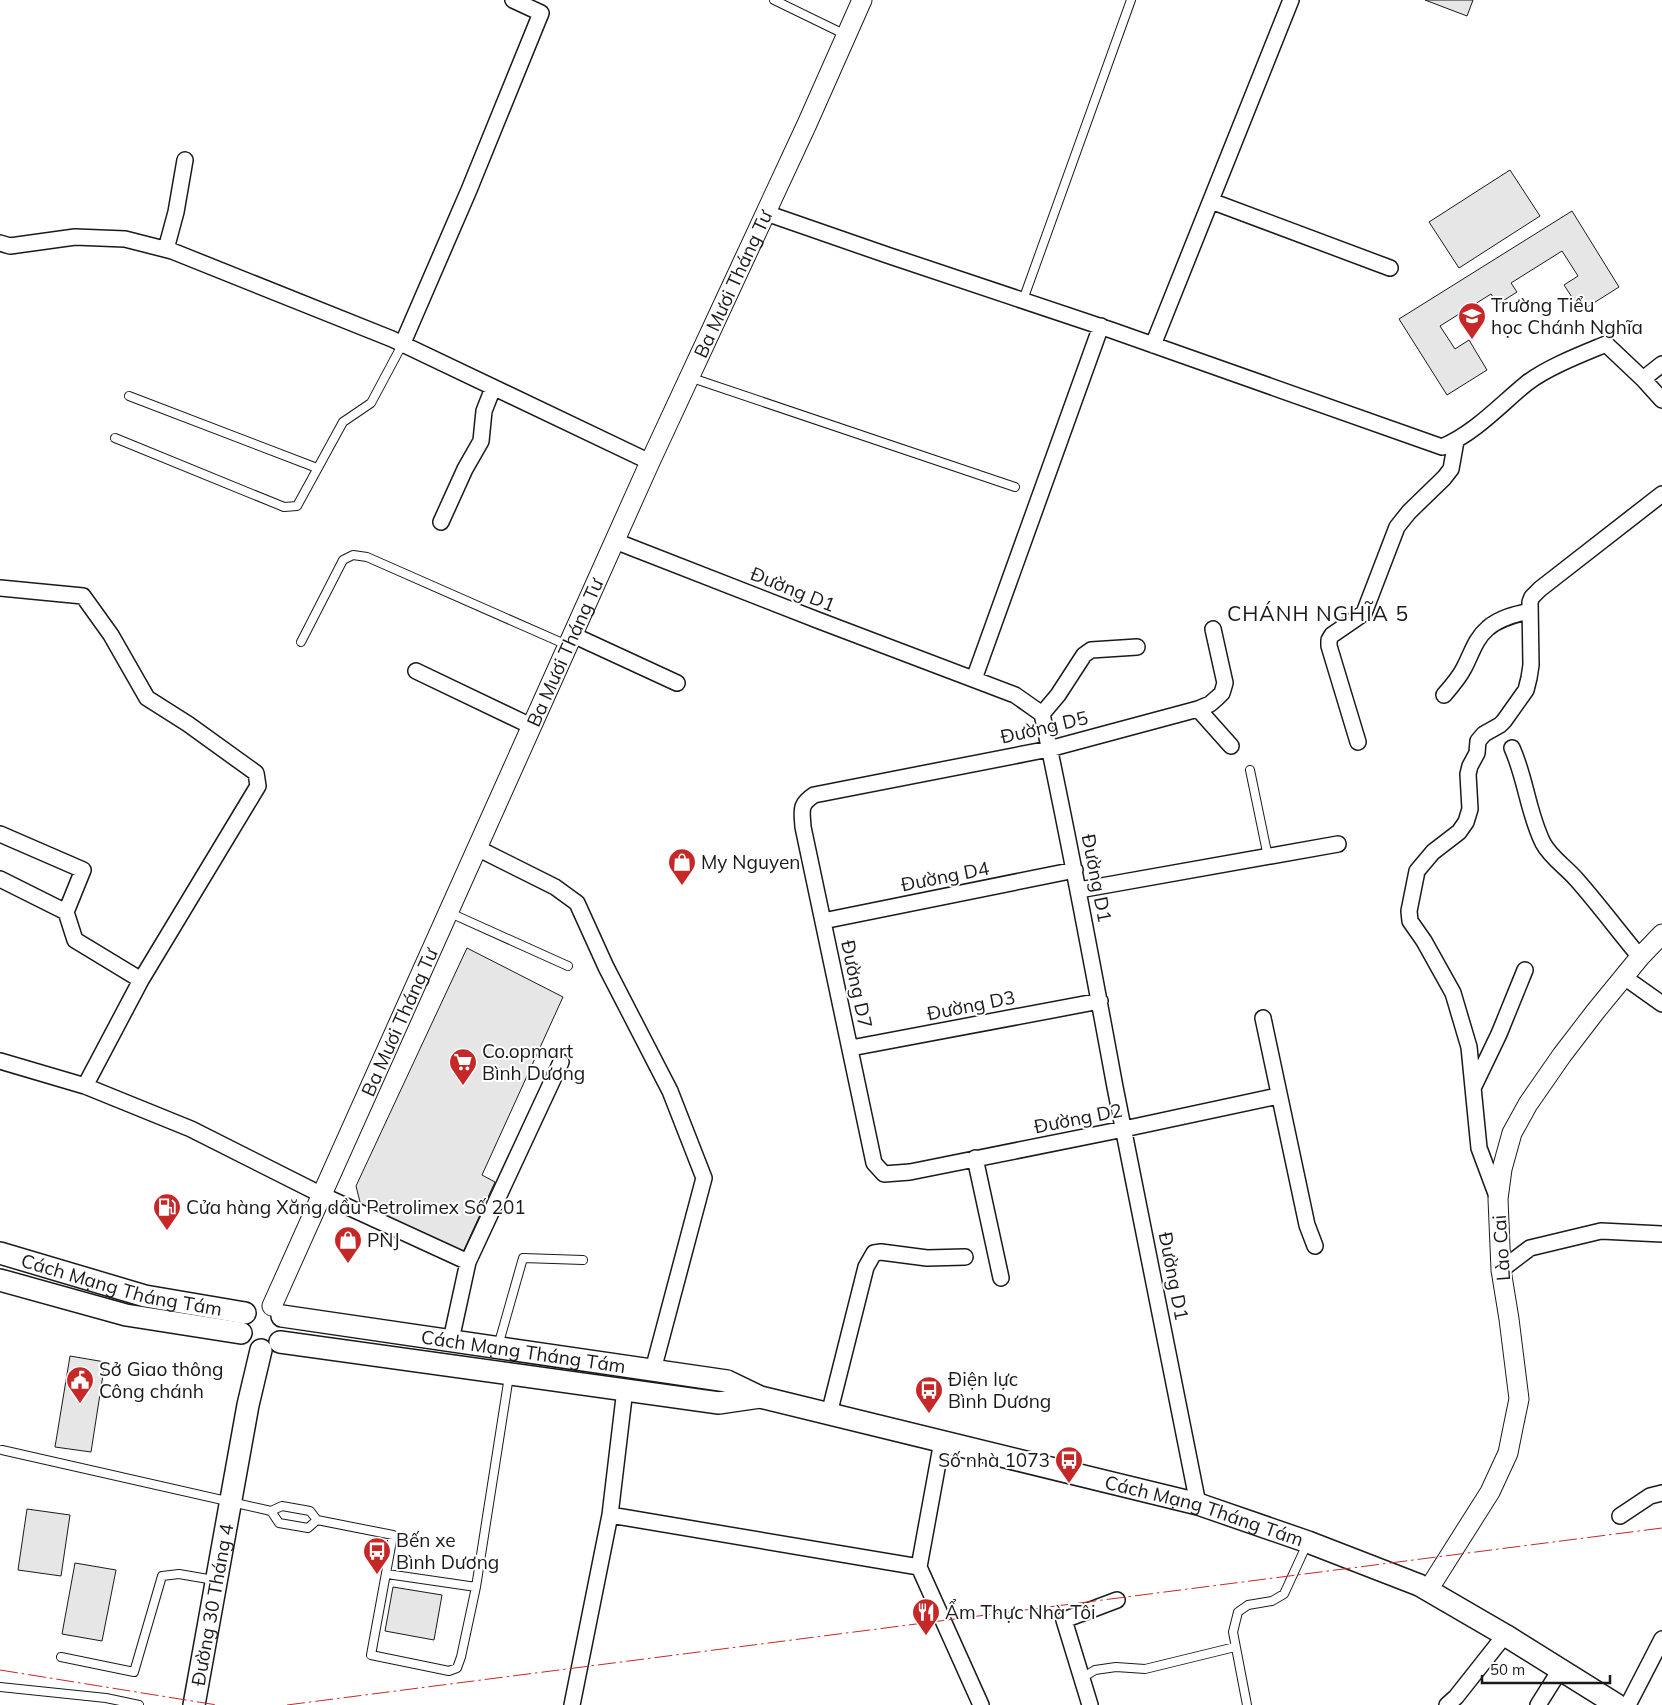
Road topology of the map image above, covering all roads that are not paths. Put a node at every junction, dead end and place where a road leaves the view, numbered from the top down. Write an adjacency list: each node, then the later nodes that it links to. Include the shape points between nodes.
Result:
1 (513, 0): 16 (street, via 541,13)
2 (774, 0): 6 (lane)
3 (862, 0): 6 (street, Ba Mươi Tháng Tư)
4 (1132, 0): 13 (lane)
5 (1291, 0): 8 (street)
6 (846, 35): 9 (street, Ba Mươi Tháng Tư)
7 (185, 160): 11 (street)
8 (1211, 201): 12 (street); 15 (street)
9 (766, 213): 13 (street); 18 (street, Ba Mươi Tháng Tư)
10 (0, 243): 11 (street, via 10,246 75,237 125,239)
11 (166, 249): 16 (street)
12 (1390, 268)
13 (1022, 300): 14 (street)
14 (1101, 326): 15 (street); 38 (street)
15 (1153, 344): 24 (street, via 1442,447)
16 (402, 345): 20 (street); 26 (lane, via 376,397 366,408 343,422)
17 (1662, 364): 19 (street)
18 (689, 377): 25 (street, Ba Mươi Tháng Tư); 27 (lane)
19 (1643, 379): 22 (street); 24 (street, via 1606,344 1574,357 1529,382)
20 (494, 388): 25 (street); 29 (street, via 484,411 481,441)
21 (129, 396): 26 (lane)
22 (1662, 400)
23 (115, 438): 26 (lane, via 284,507 297,506)
24 (1456, 441): 44 (street, via 1451,469 1397,528 1364,613 1329,640)
25 (650, 462): 30 (street, Ba Mươi Tháng Tư)
26 (317, 468)
27 (1015, 487)
28 (1662, 494): 32 (street, via 1535,593)
29 (441, 522)
30 (615, 541): 34 (street, Ba Mươi Tháng Tư); 38 (street, Đường D1)
31 (0, 588): 65 (street, via 83,596 111,635 147,698 256,773 258,786)
32 (1530, 611): 40 (street, via 1489,626 1472,648 1464,669); 73 (street, via 1531,665 1526,690 1504,721 1478,741 1478,753 1468,774 1470,808 1466,822 1417,871 1409,911 1410,921 1453,993 1469,1047)
33 (1213, 629): 41 (street, Đường D5, via 1225,683 1218,698)
34 (570, 640): 35 (lane, via 367,557 352,554 343,560); 39 (street); 43 (street, Ba Mươi Tháng Tư)
35 (301, 642)
36 (1137, 648): 42 (street, via 1091,650 1084,655)
37 (416, 671): 43 (street)
38 (974, 680): 42 (street, Đường D1, via 1015,695)
39 (677, 683)
40 (1444, 695)
41 (1198, 709): 45 (street); 47 (street, Đường D5)
42 (1042, 714): 47 (street, Đường D1)
43 (531, 726): 52 (street, Ba Mươi Tháng Tư)
44 (1358, 742)
45 (1231, 746)
46 (1512, 748): 61 (street, via 1521,767 1543,843)
47 (1049, 749): 49 (street, Đường D5, via 814,795); 54 (street, Đường D1)
48 (1250, 770): 53 (lane)
49 (806, 800): 59 (street, Đường D7, via 802,807 804,826)
50 (0, 834): 57 (street, via 83,870)
51 (1338, 844): 53 (street)
52 (477, 848): 58 (street, Ba Mươi Tháng Tư); 94 (street, via 555,888 577,903 670,1091 704,1178)
53 (1268, 857): 56 (street)
54 (1075, 870): 56 (street, Đường D1); 59 (street, Đường D4)
55 (0, 879): 57 (street)
56 (1079, 890): 66 (street, Đường D1)
57 (66, 912): 65 (street, via 75,940)
58 (448, 912): 62 (lane); 78 (street, Ba Mươi Tháng Tư)
59 (823, 921): 69 (street, Đường D7)
60 (1662, 934): 61 (street, Lào Cai)
61 (1640, 957): 64 (street, Lào Cai)
62 (568, 966)
63 (1525, 970): 73 (street)
64 (1624, 977): 67 (street); 79 (street, Lào Cai, via 1528,1104 1512,1133)
65 (142, 980): 72 (street)
66 (1100, 1001): 69 (street, Đường D3); 75 (street, Đường D1)
67 (1662, 1004)
68 (1263, 1018): 74 (street)
69 (851, 1048): 77 (street, Đường D7, via 874,1163)
70 (0, 1061): 72 (street)
71 (561, 1062): 85 (street)
72 (86, 1086): 78 (street, via 190,1129)
73 (1474, 1086): 79 (street, via 1479,1148)
74 (1278, 1096): 75 (street, Đường D2); 81 (street, via 1307,1225)
75 (1124, 1130): 76 (street, Đường D2); 103 (street, Đường D1)
76 (975, 1158): 77 (street, Đường D2, via 910,1172); 87 (street)
77 (884, 1174)
78 (322, 1195): 85 (street); 89 (street, Ba Mươi Tháng Tư)
79 (1498, 1199): 86 (street, Lào Cai)
80 (1662, 1234): 86 (street, via 1601,1231 1530,1248)
81 (1315, 1246)
82 (0, 1253): 90 (main road, Cách Mạng Tháng Tám)
83 (966, 1257): 98 (street, via 927,1258 874,1253 866,1267)
84 (584, 1260): 93 (lane, via 522,1258)
85 (468, 1262): 91 (street)
86 (1500, 1270): 113 (street, Lào Cai, via 1518,1399 1508,1453 1490,1492)
87 (1001, 1278)
88 (0, 1280): 90 (main road, Cách Mạng Tháng Tám, via 126,1315)
89 (277, 1311): 90 (main road, via 258,1305); 91 (main road, Cách Mạng Tháng Tám); 92 (main road, via 286,1329)
90 (243, 1323): 92 (main road, via 248,1345)
91 (450, 1340): 93 (main road, Cách Mạng Tháng Tám)
92 (271, 1346): 95 (main road, Cách Mạng Tháng Tám); 102 (main road, via 248,1405)
93 (498, 1348): 94 (main road, Cách Mạng Tháng Tám)
94 (653, 1370): 97 (main road, Cách Mạng Tháng Tám, via 727,1381)
95 (510, 1374): 96 (main road, Cách Mạng Tháng Tám); 112 (lane)
96 (625, 1390): 97 (main road, Cách Mạng Tháng Tám, via 719,1403); 105 (street)
97 (760, 1397): 98 (main road, Cách Mạng Tháng Tám)
98 (829, 1414): 99 (main road, Cách Mạng Tháng Tám)
99 (942, 1441): 103 (main road, Cách Mạng Tháng Tám); 109 (street)
100 (2, 1450): 102 (lane)
101 (1662, 1493): 106 (street, via 1650,1496)
102 (231, 1503): 104 (lane); 111 (main road, Đường 30 Tháng 4)
103 (1198, 1504): 108 (main road, Cách Mạng Tháng Tám)
104 (271, 1511): 107 (lane, via 282,1506 310,1511); 107 (lane, via 279,1523 308,1528)
105 (610, 1515): 109 (street); 125 (street)
106 (1620, 1516)
107 (317, 1520): 110 (lane, via 394,1535)
108 (1308, 1542): 113 (main road, Cách Mạng Tháng Tám); 117 (lane, via 1284,1594 1272,1601 1248,1605 1238,1612 1233,1632)
109 (919, 1567): 126 (street)
110 (387, 1574): 112 (lane); 112 (lane, via 371,1655 449,1670 456,1668 461,1657)
111 (216, 1581): 118 (lane, via 178,1574 162,1576 134,1672); 124 (main road, Đường 30 Tháng 4)
112 (476, 1587)
113 (1428, 1590): 115 (main road, Cách Mạng Tháng Tám)
114 (1117, 1600): 120 (street, via 1064,1620)
115 (1505, 1635): 119 (main road, Cách Mạng Tháng Tám); 129 (street)
116 (1662, 1639): 132 (street)
117 (1236, 1647): 120 (lane, via 1145,1669 1116,1666 1095,1670); 128 (lane)
118 (61, 1657)
119 (1560, 1670): 130 (street); 131 (main road, Cách Mạng Tháng Tám)
120 (1082, 1678): 127 (street)
121 (0, 1687): 122 (lane)
122 (105, 1701): 123 (lane)
123 (139, 1705)
124 (194, 1705)
125 (572, 1705)
126 (981, 1705)
127 (1090, 1705)
128 (1248, 1705)
129 (1447, 1705)
130 (1538, 1705)
131 (1616, 1705)
132 (1628, 1705)

